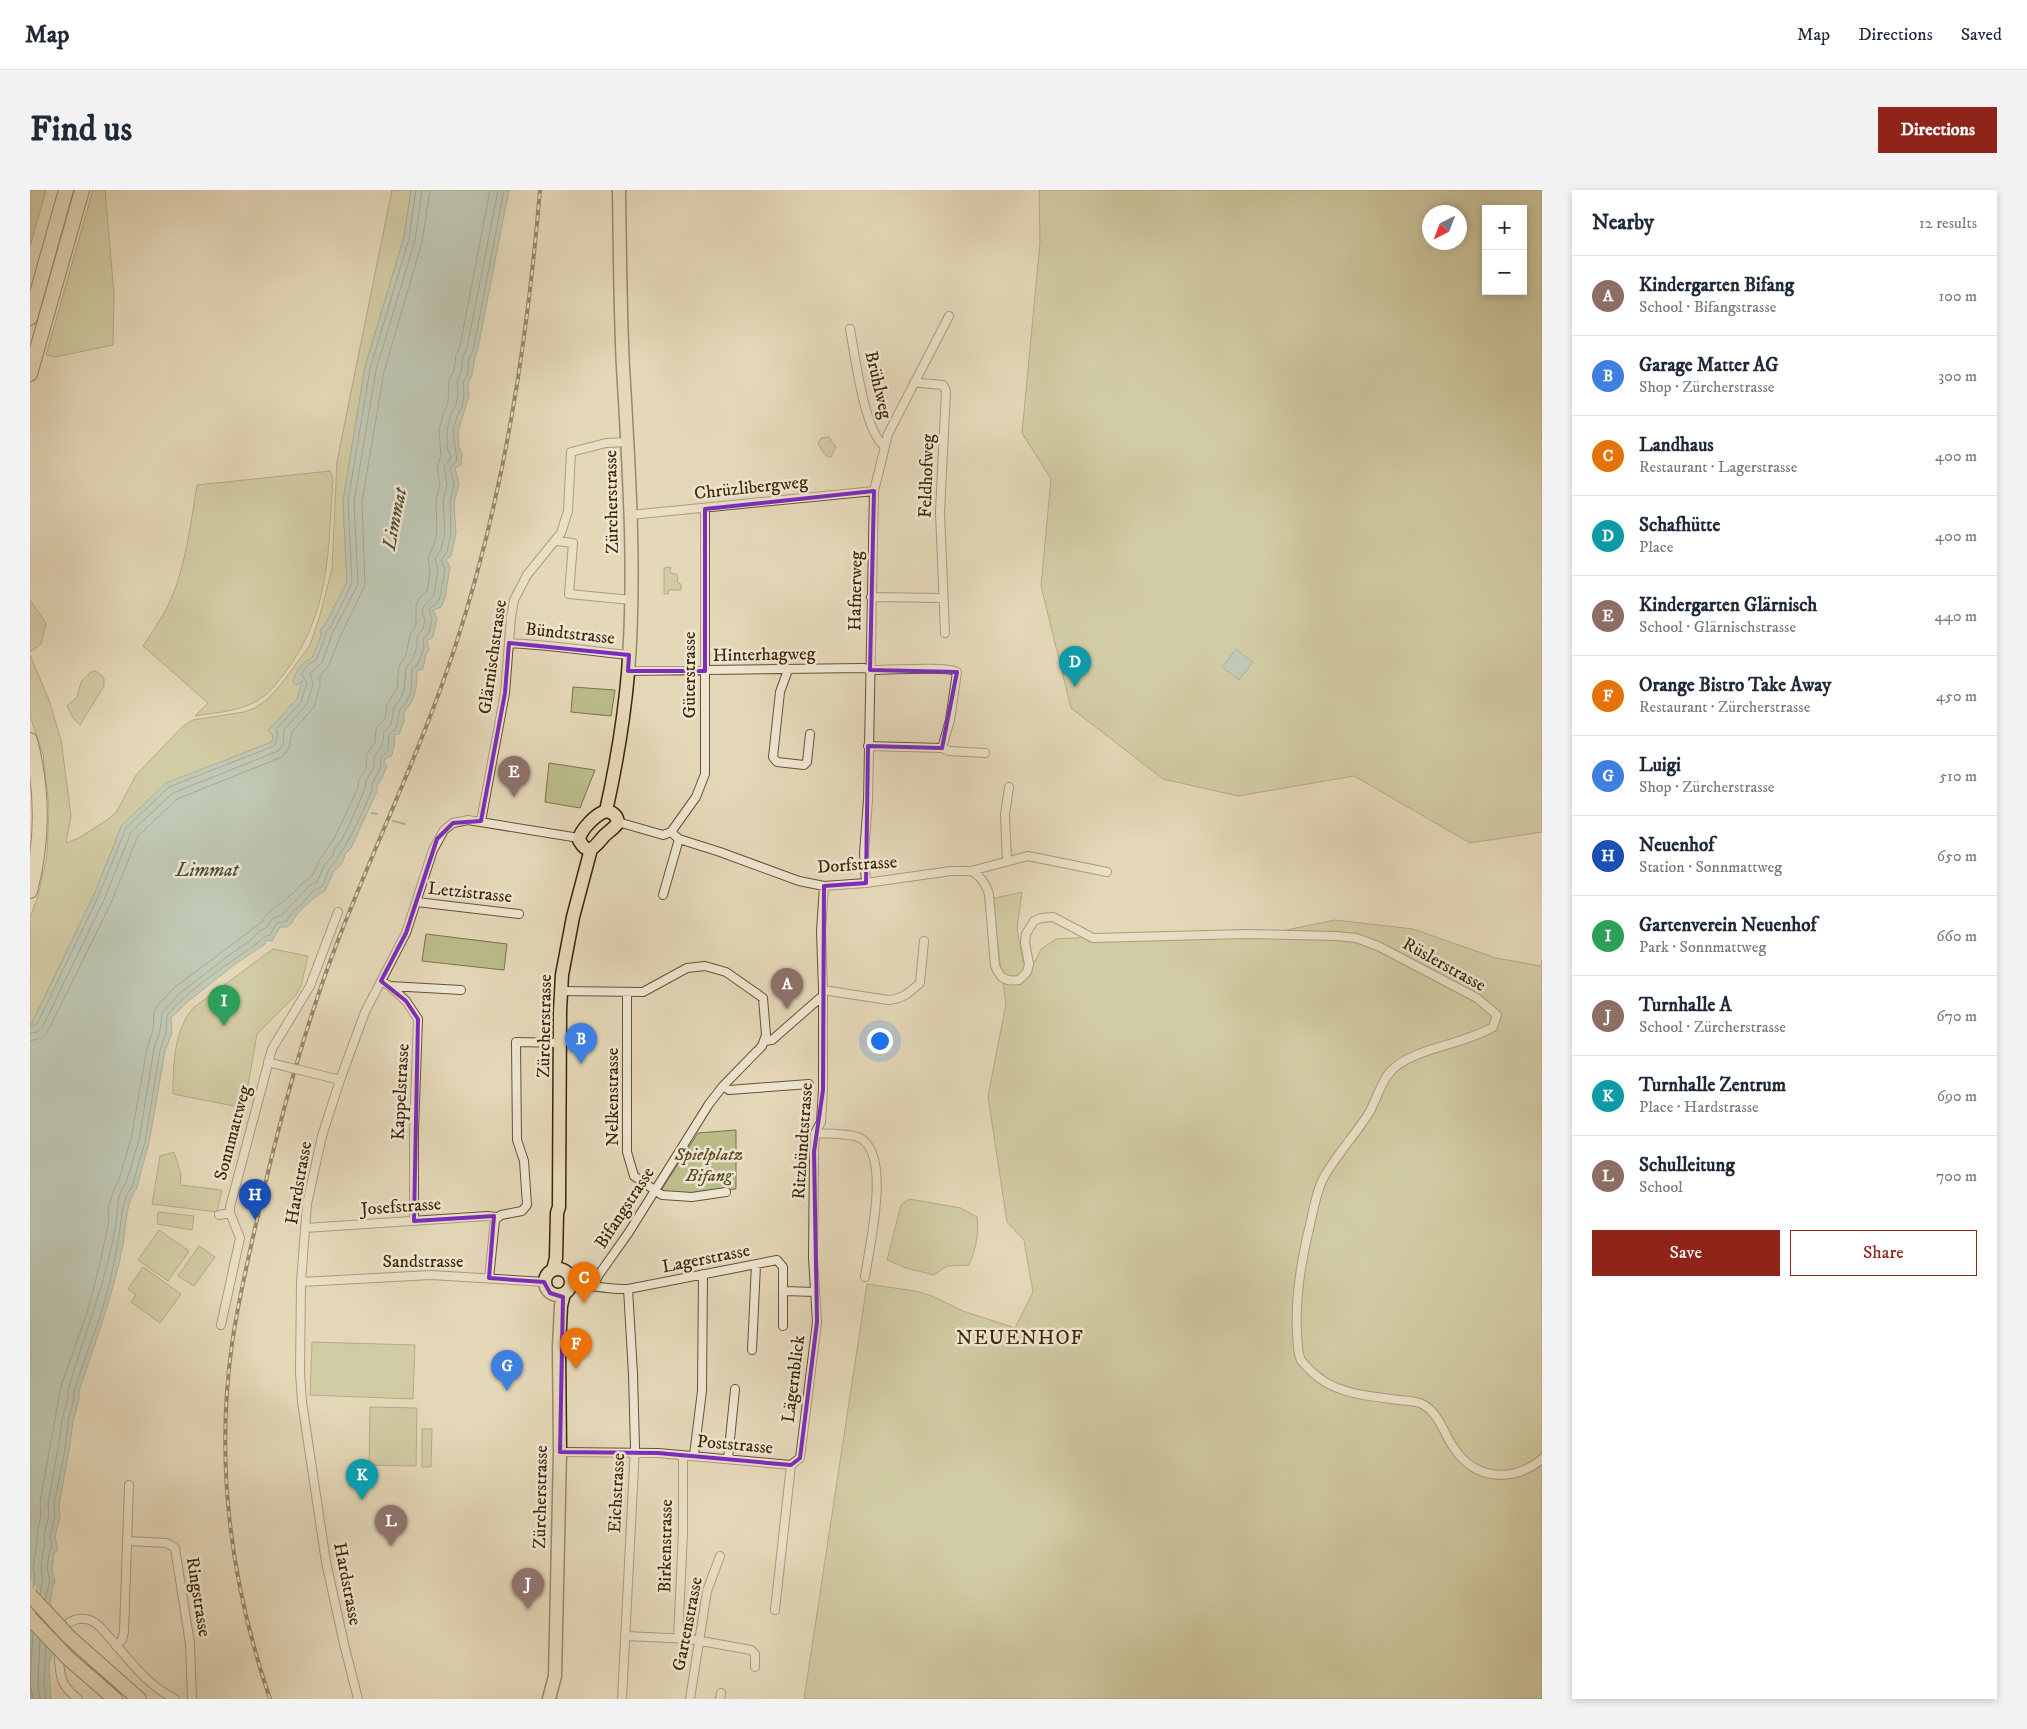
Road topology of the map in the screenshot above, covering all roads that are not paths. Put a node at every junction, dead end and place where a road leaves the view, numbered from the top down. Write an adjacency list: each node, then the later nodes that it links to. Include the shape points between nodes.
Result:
1 (66, 190): 5 (highway)
2 (82, 190): 7 (highway)
3 (618, 190): 9 (main road, Zürcherstrasse)
4 (949, 316): 8 (street, Hafnerweg)
5 (30, 318)
6 (850, 328): 10 (street, Brühlweg, via 870,424)
7 (30, 374)
8 (915, 381): 10 (street, Hafnerweg); 16 (street, Feldhofweg, via 942,385 946,391 940,512)
9 (628, 442): 13 (main road, Zürcherstrasse); 14 (street, Glärnischstrasse, via 571,452 566,520)
10 (884, 446): 11 (street, Hafnerweg)
11 (874, 491): 12 (street, Chrüzlibergweg); 15 (street, Hafnerweg)
12 (705, 508): 13 (street, Chrüzlibergweg); 24 (street, Güterstrasse)
13 (630, 514): 17 (main road, Zürcherstrasse)
14 (556, 541): 17 (street, via 572,543 569,594); 19 (street, Glärnischstrasse, via 520,587 511,617)
15 (871, 597): 16 (street); 21 (street, Hafnerweg)
16 (943, 598): 18 (street, Feldhofweg)
17 (631, 600): 20 (main road, Zürcherstrasse)
18 (945, 633)
19 (509, 642): 20 (street, Bündtstrasse); 33 (street, Glärnischstrasse, via 505,693)
20 (629, 654): 23 (main road, Zürcherstrasse)
21 (870, 669): 22 (street, Hinterhagweg); 27 (street, Hafnerweg); 28 (street, Hinterhagweg, via 942,668 957,672)
22 (788, 670): 24 (street, Hinterhagweg); 25 (street, via 780,692 773,757 777,762 804,765)
23 (628, 671): 24 (street, Hinterhagweg); 32 (main road, Zürcherstrasse)
24 (705, 671): 35 (street, Güterstrasse, via 705,774 696,797)
25 (810, 734)
26 (30, 740): 45 (highway, via 37,770 40,808 38,847)
27 (868, 746): 28 (street); 43 (street, Hafnerweg)
28 (942, 748): 29 (street, via 949,752)
29 (985, 753)
30 (30, 757): 40 (highway, via 36,818)
31 (1009, 787): 39 (street, via 1005,815)
32 (606, 811): 34 (main road); 36 (main road, via 600,813)
33 (481, 821): 36 (street, Hardstrasse); 47 (street, Hardstrasse, via 460,820 444,830 432,850)
34 (618, 822): 35 (street, via 663,835); 38 (main road)
35 (671, 832): 37 (street, Dorfstrasse)
36 (579, 838): 38 (main road, via 585,848)
37 (679, 839): 44 (street, Dorfstrasse, via 799,881); 46 (street)
38 (591, 849): 54 (main road, Zürcherstrasse, via 568,940)
39 (1007, 861): 41 (street, Dorfstrasse); 42 (street, Dorfstrasse, via 1028,856)
40 (30, 870)
41 (971, 871): 43 (street, Dorfstrasse); 94 (street, Rüslerstrasse, via 978,875 989,894 995,966 1005,980 1019,980 1027,972 1030,964 1026,934 1029,927 1041,918 1053,917 1094,938 1246,934 1336,936 1356,938 1378,946 1477,998 1497,1015 1493,1027 1483,1034 1417,1056 1389,1073 1368,1114 1323,1179 1298,1278 1298,1348 1301,1360 1311,1372 1329,1385 1374,1397 1422,1404 1436,1414 1454,1448 1469,1465 1482,1472 1505,1475 1525,1472)
42 (1107, 872)
43 (866, 883): 44 (street, Dorfstrasse)
44 (824, 886): 56 (street, via 821,931)
45 (30, 891)
46 (663, 894)
47 (417, 902): 49 (street, Letzistrasse); 51 (street, Hardstrasse, via 406,933)
48 (338, 912): 59 (street, Sonnmattweg, via 310,986 276,1039)
49 (519, 914)
50 (924, 941): 56 (street, via 920,983 906,996 888,1000)
51 (380, 981): 52 (street, Kappelstrasse); 60 (street, Hardstrasse)
52 (390, 986): 53 (street); 70 (street, Kappelstrasse, via 418,1019)
53 (461, 990)
54 (561, 991): 55 (street); 58 (main road, Zürcherstrasse)
55 (627, 992): 57 (street, via 643,992 687,968 715,968 763,998); 64 (street, Nelkenstrasse, via 627,1152 634,1176)
56 (823, 994): 57 (street, Bifangstrasse, via 772,1040); 63 (street, Ritzbündtstrasse, via 821,1122)
57 (764, 1041): 62 (street, Bifangstrasse, via 758,1052)
58 (562, 1043): 66 (main road, Zürcherstrasse); 69 (street, Josefstrasse, via 516,1042 517,1140 524,1161 527,1204 522,1211)
59 (268, 1062): 60 (street, bridge); 67 (street, Sonnmattweg)
60 (340, 1080): 71 (street, Hardstrasse, via 315,1161)
61 (809, 1084): 62 (street, via 729,1090)
62 (723, 1086): 64 (street, Bifangstrasse)
63 (815, 1133): 75 (street, via 858,1136 866,1142 875,1158 877,1200); 83 (street, Ritzbündtstrasse)
64 (654, 1191): 65 (street, via 662,1195 692,1197); 79 (street, Bifangstrasse)
65 (726, 1192)
66 (559, 1207): 73 (main road, Zürcherstrasse); 78 (main road, Zürcherstrasse, via 563,1213 563,1257)
67 (230, 1212): 68 (street); 84 (street, via 240,1238)
68 (219, 1215)
69 (498, 1217): 70 (street, Josefstrasse); 76 (street, via 494,1224)
70 (414, 1221): 71 (street, Josefstrasse)
71 (305, 1228): 77 (street, Hardstrasse)
72 (756, 1265): 74 (street, Lagerstrasse); 82 (street, Lagerstrasse, via 777,1260 781,1263 784,1267); 87 (street)
73 (553, 1270): 78 (main road, via 561,1270); 80 (main road, via 548,1275)
74 (703, 1274): 81 (street, Lagerstrasse); 92 (street, via 702,1391)
75 (865, 1277)
76 (489, 1278): 77 (street, Sandstrasse, via 431,1275); 80 (street, Sandstrasse)
77 (301, 1282): 114 (street, Hardstrasse, via 302,1402 326,1562)
78 (568, 1284): 79 (street, Lagerstrasse); 80 (main road, via 558,1296); 86 (main road, Zürcherstrasse, via 561,1306)
79 (594, 1286): 81 (street, Lagerstrasse)
80 (548, 1287): 86 (main road, Zürcherstrasse)
81 (628, 1289): 90 (street, Eichstrasse)
82 (784, 1291): 83 (street); 85 (street, Lagerstrasse)
83 (815, 1292): 95 (street, Lägernblick, via 817,1322 800,1458)
84 (221, 1324)
85 (783, 1326)
86 (559, 1348): 89 (main road, Zürcherstrasse)
87 (752, 1350)
88 (736, 1389): 93 (street)
89 (560, 1452): 90 (street, Poststrasse); 108 (main road, Zürcherstrasse)
90 (635, 1452): 91 (street, Poststrasse); 102 (street, Eichstrasse)
91 (683, 1455): 92 (street, Poststrasse); 104 (street, Birkenstrasse)
92 (694, 1455): 93 (street, Poststrasse)
93 (728, 1459): 95 (street, Poststrasse)
94 (1542, 1459)
95 (791, 1465): 100 (street, Poststrasse)
96 (129, 1485): 97 (street)
97 (128, 1541): 106 (street, via 123,1638); 113 (street, Ringstrasse, via 167,1543 175,1548 190,1644)
98 (720, 1556): 105 (street, Gartenstrasse, via 707,1591)
99 (30, 1595): 103 (highway, bridge)
100 (775, 1610)
101 (30, 1618): 110 (highway, bridge, via 69,1659)
102 (626, 1636): 104 (street); 117 (street, Eichstrasse)
103 (65, 1637): 106 (street, via 72,1621 86,1618 98,1625); 109 (street, via 60,1667 62,1679); 111 (highway)
104 (678, 1638): 105 (street)
105 (699, 1641): 107 (street, via 751,1650 756,1654); 118 (street, Gartenstrasse)
106 (116, 1646): 112 (street, via 146,1680)
107 (755, 1667)
108 (555, 1676): 115 (main road, Zürcherstrasse); 116 (main road, Zürcherstrasse)
109 (78, 1699)
110 (115, 1699)
111 (139, 1699)
112 (175, 1699)
113 (192, 1699)
114 (358, 1699)
115 (549, 1699)
116 (559, 1699)
117 (622, 1699)
118 (690, 1699)

